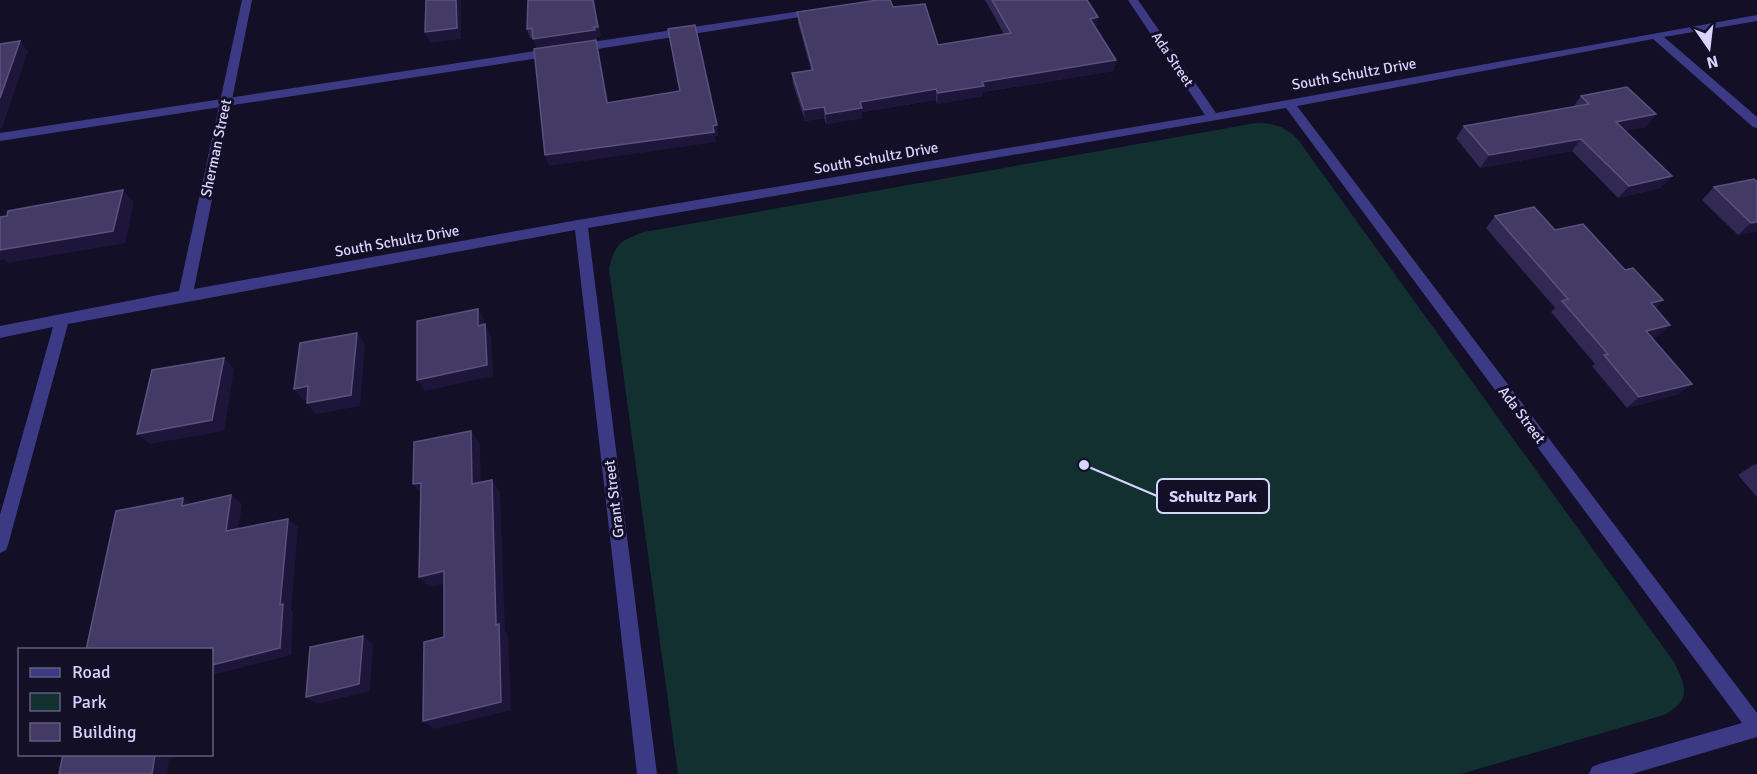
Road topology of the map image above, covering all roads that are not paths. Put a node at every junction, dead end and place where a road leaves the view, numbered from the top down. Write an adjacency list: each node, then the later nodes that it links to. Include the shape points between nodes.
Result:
1 (247, 0): 6 (street, Sherman Street)
2 (1134, 0): 8 (street, Ada Street)
3 (822, 11): 6 (street)
4 (1757, 18): 5 (street, South Schultz Drive)
5 (1656, 36): 7 (street, South Schultz Drive); 9 (street)
6 (226, 102): 10 (street); 12 (street, Sherman Street)
7 (1288, 102): 8 (street, South Schultz Drive); 16 (street, Ada Street)
8 (1213, 117): 11 (street, South Schultz Drive)
9 (1757, 124)
10 (0, 137)
11 (581, 225): 12 (street, South Schultz Drive); 18 (street, Grant Street)
12 (185, 296): 13 (street, South Schultz Drive)
13 (62, 320): 14 (street, South Schultz Drive); 15 (street)
14 (0, 332)
15 (0, 545)
16 (1757, 728): 17 (street)
17 (1631, 770): 19 (street)
18 (647, 774)
19 (1599, 774)

